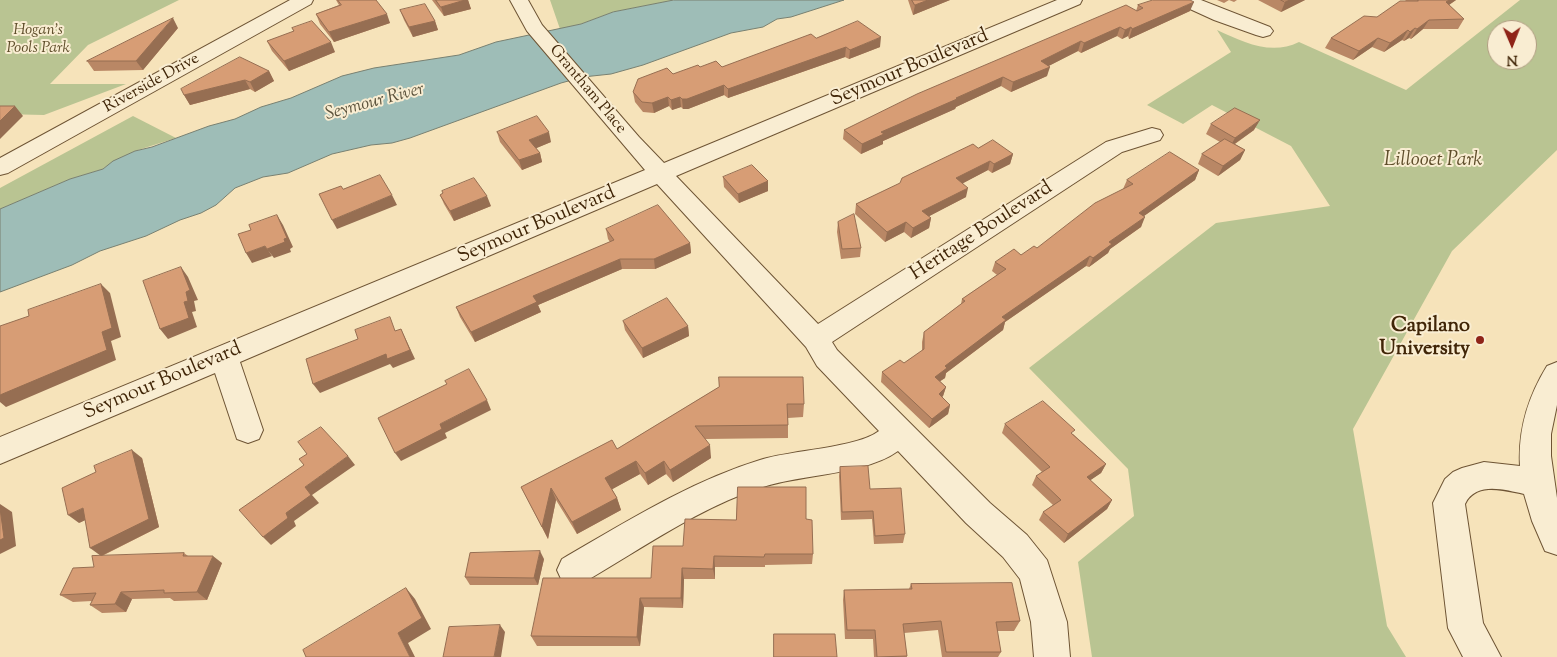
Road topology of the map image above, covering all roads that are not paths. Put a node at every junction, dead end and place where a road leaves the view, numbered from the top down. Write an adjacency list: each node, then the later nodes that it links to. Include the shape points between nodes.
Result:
1 (304, 0): 7 (street, Riverside Drive)
2 (519, 0): 8 (street, Grantham Place, via 534,27)
3 (1073, 0): 8 (street, Seymour Boulevard)
4 (1186, 0): 5 (street)
5 (1263, 31)
6 (1152, 135): 9 (street, Heritage Boulevard, via 1114,147)
7 (0, 168)
8 (662, 174): 9 (street); 10 (street, Seymour Boulevard)
9 (816, 340): 13 (street, via 827,358)
10 (224, 356): 12 (street); 14 (street, Seymour Boulevard)
11 (1552, 382): 15 (street, via 1536,433)
12 (248, 430)
13 (900, 432): 17 (street, via 885,444 866,452 762,473 708,494); 18 (street, via 978,513 1015,546 1035,571 1048,622)
14 (0, 452)
15 (1538, 483): 16 (street); 19 (street, via 1482,475 1457,488 1449,503 1466,628)
16 (1557, 540)
17 (574, 570)
18 (1052, 657)
19 (1483, 657)

